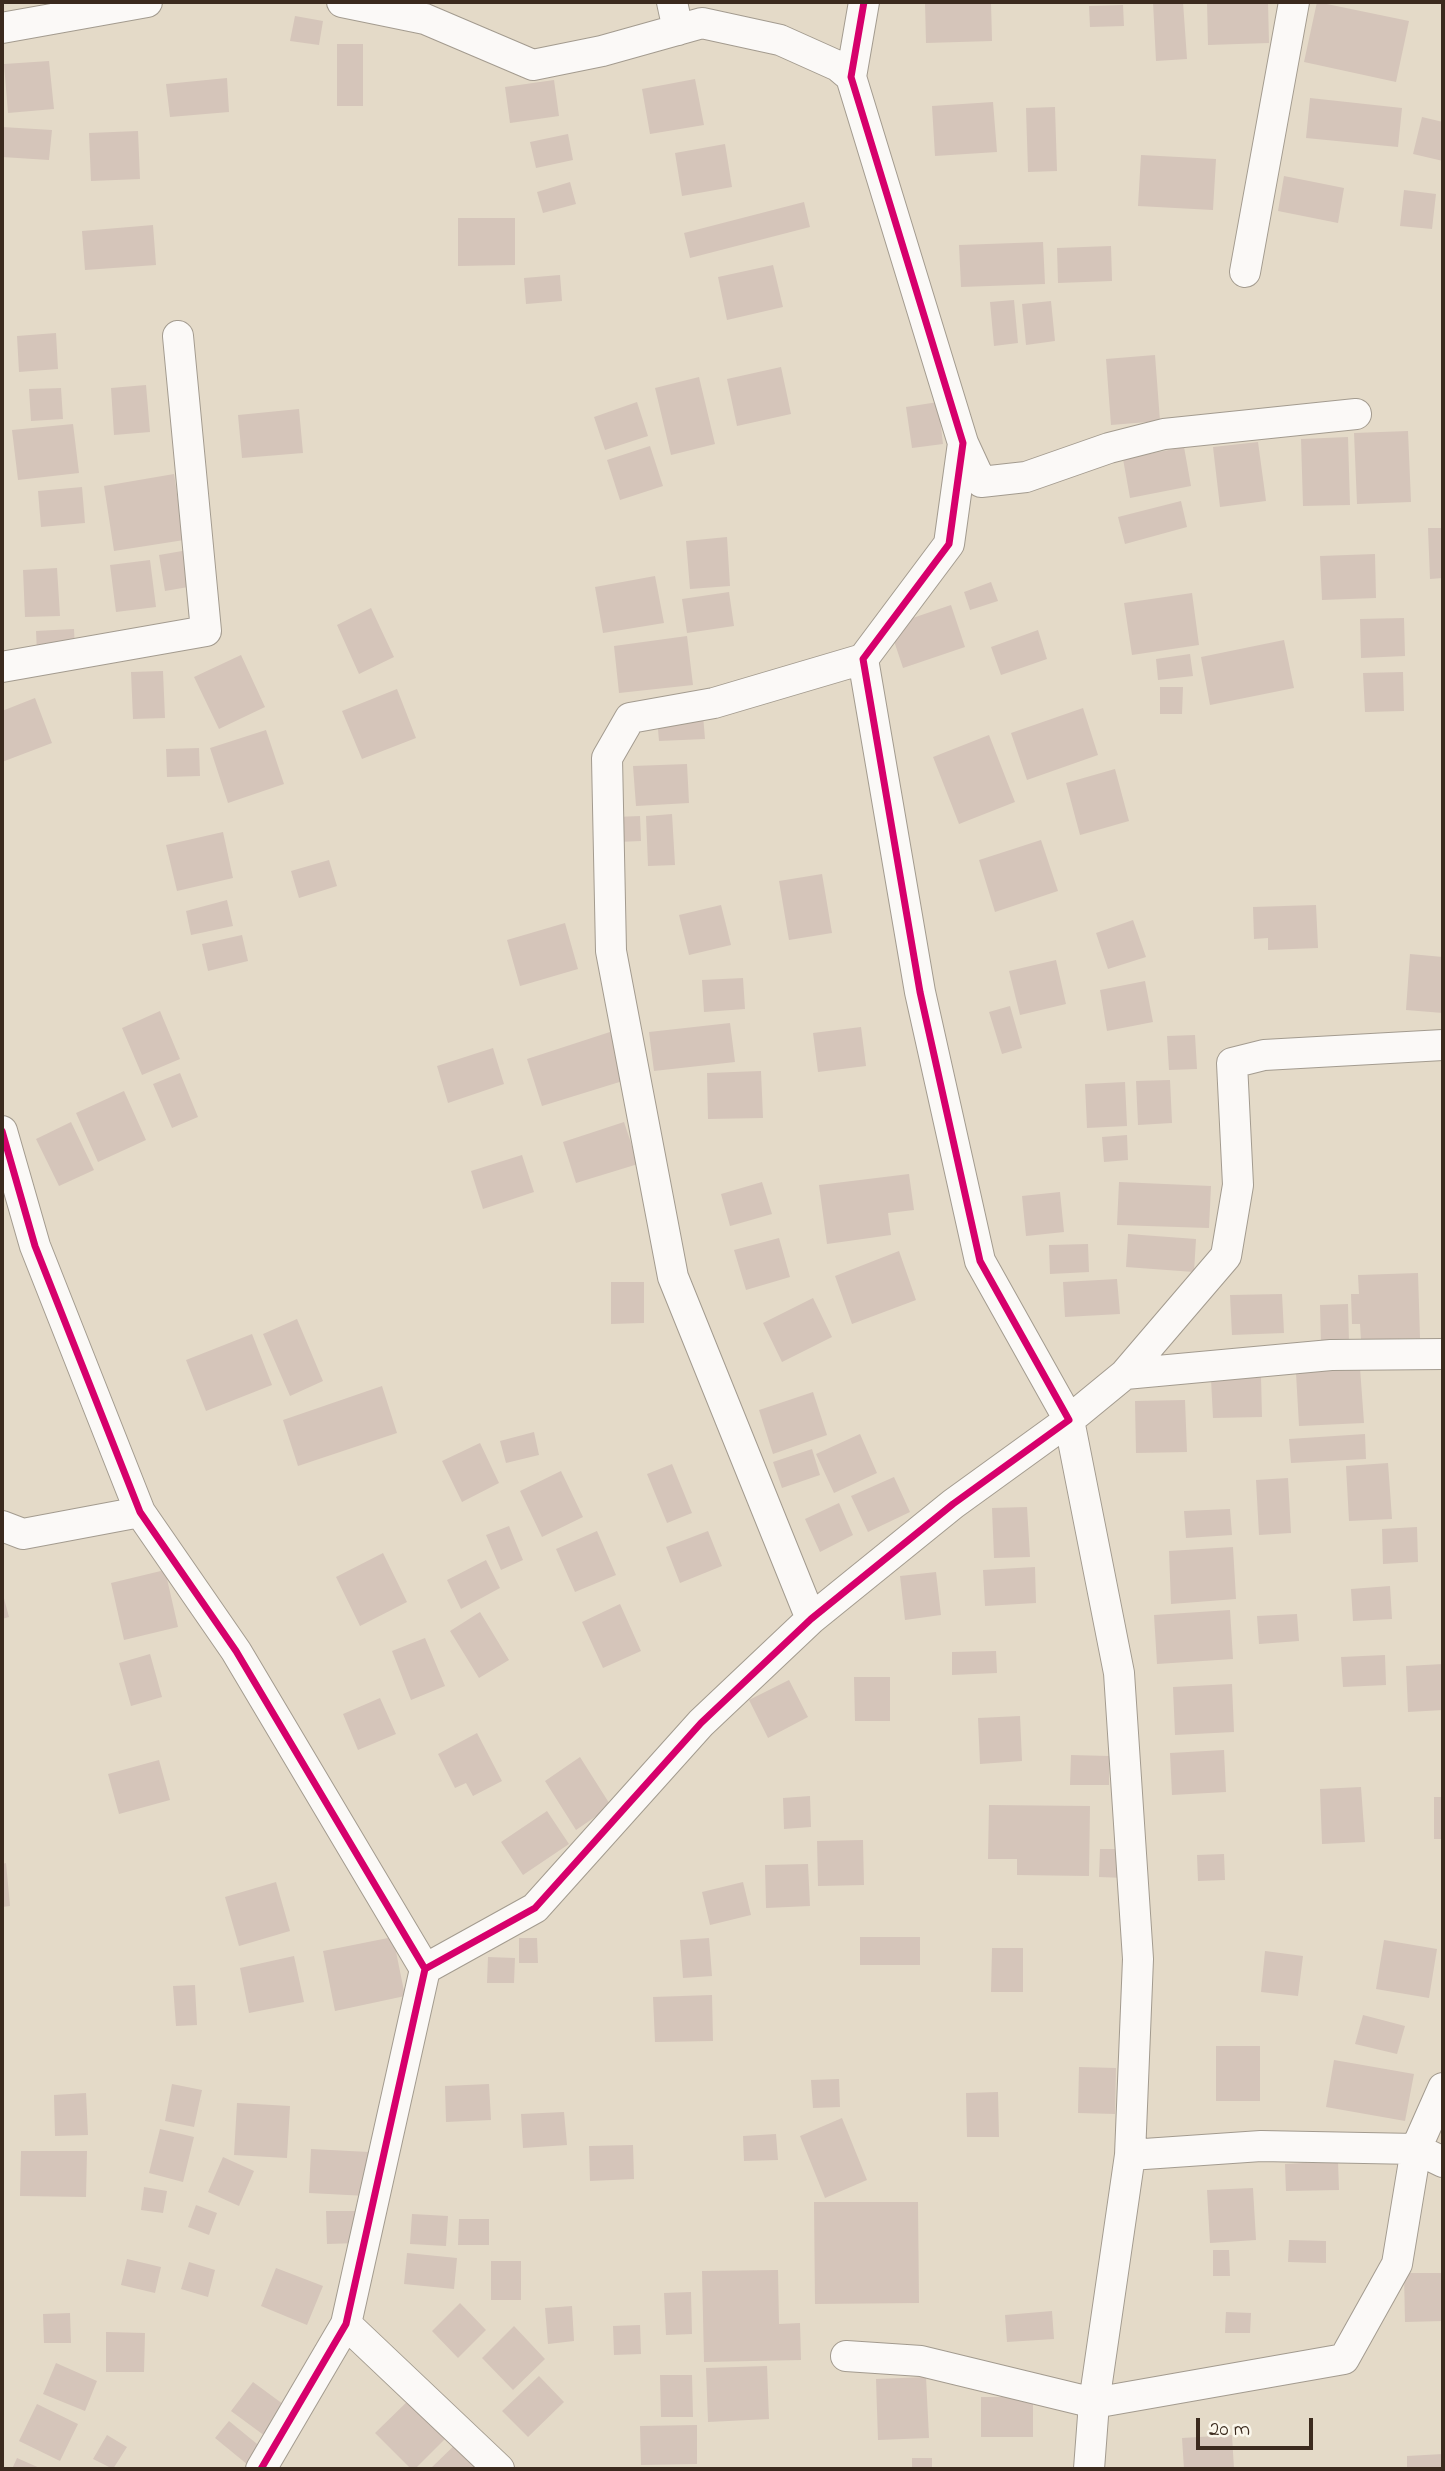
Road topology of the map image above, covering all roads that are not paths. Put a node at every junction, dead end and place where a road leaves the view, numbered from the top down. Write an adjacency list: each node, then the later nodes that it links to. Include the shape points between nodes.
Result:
1 (147, 2): 6 (street)
2 (342, 2): 5 (street, via 425,19 533,65 602,51)
3 (864, 2): 7 (street)
4 (1294, 2): 8 (street)
5 (675, 16): 7 (street, via 780,40 838,66)
6 (2, 28)
7 (850, 77): 11 (street)
8 (1245, 272)
9 (178, 336): 13 (street, via 206,631)
10 (1356, 414): 11 (street, via 1164,434 1026,477 981,482)
11 (963, 443): 12 (street, via 949,544)
12 (863, 659): 18 (street, via 920,992 980,1261); 21 (street, via 714,703 631,718 607,758 611,951 673,1277)
13 (2, 667)
14 (1443, 1045): 17 (street, via 1264,1055 1232,1063 1238,1185 1226,1256)
15 (2, 1131): 19 (street, via 35,1246)
16 (1443, 1354): 17 (street, via 1331,1356)
17 (1125, 1374): 18 (street)
18 (1069, 1420): 21 (street, via 953,1504); 25 (street, via 1119,1673 1138,1959)
19 (140, 1512): 20 (street, via 23,1534); 22 (street, via 236,1651)
20 (2, 1526)
21 (811, 1619): 22 (street, via 701,1723 535,1908)
22 (425, 1969): 27 (street)
23 (1443, 2088): 24 (street)
24 (1416, 2149): 25 (street, via 1261,2146); 26 (street); 29 (street, via 1397,2264 1344,2359)
25 (1130, 2155): 29 (street)
26 (1443, 2162)
27 (346, 2324): 30 (street); 31 (street)
28 (846, 2356): 29 (street, via 921,2361)
29 (1094, 2403): 32 (street)
30 (261, 2469)
31 (499, 2469)
32 (1089, 2469)

